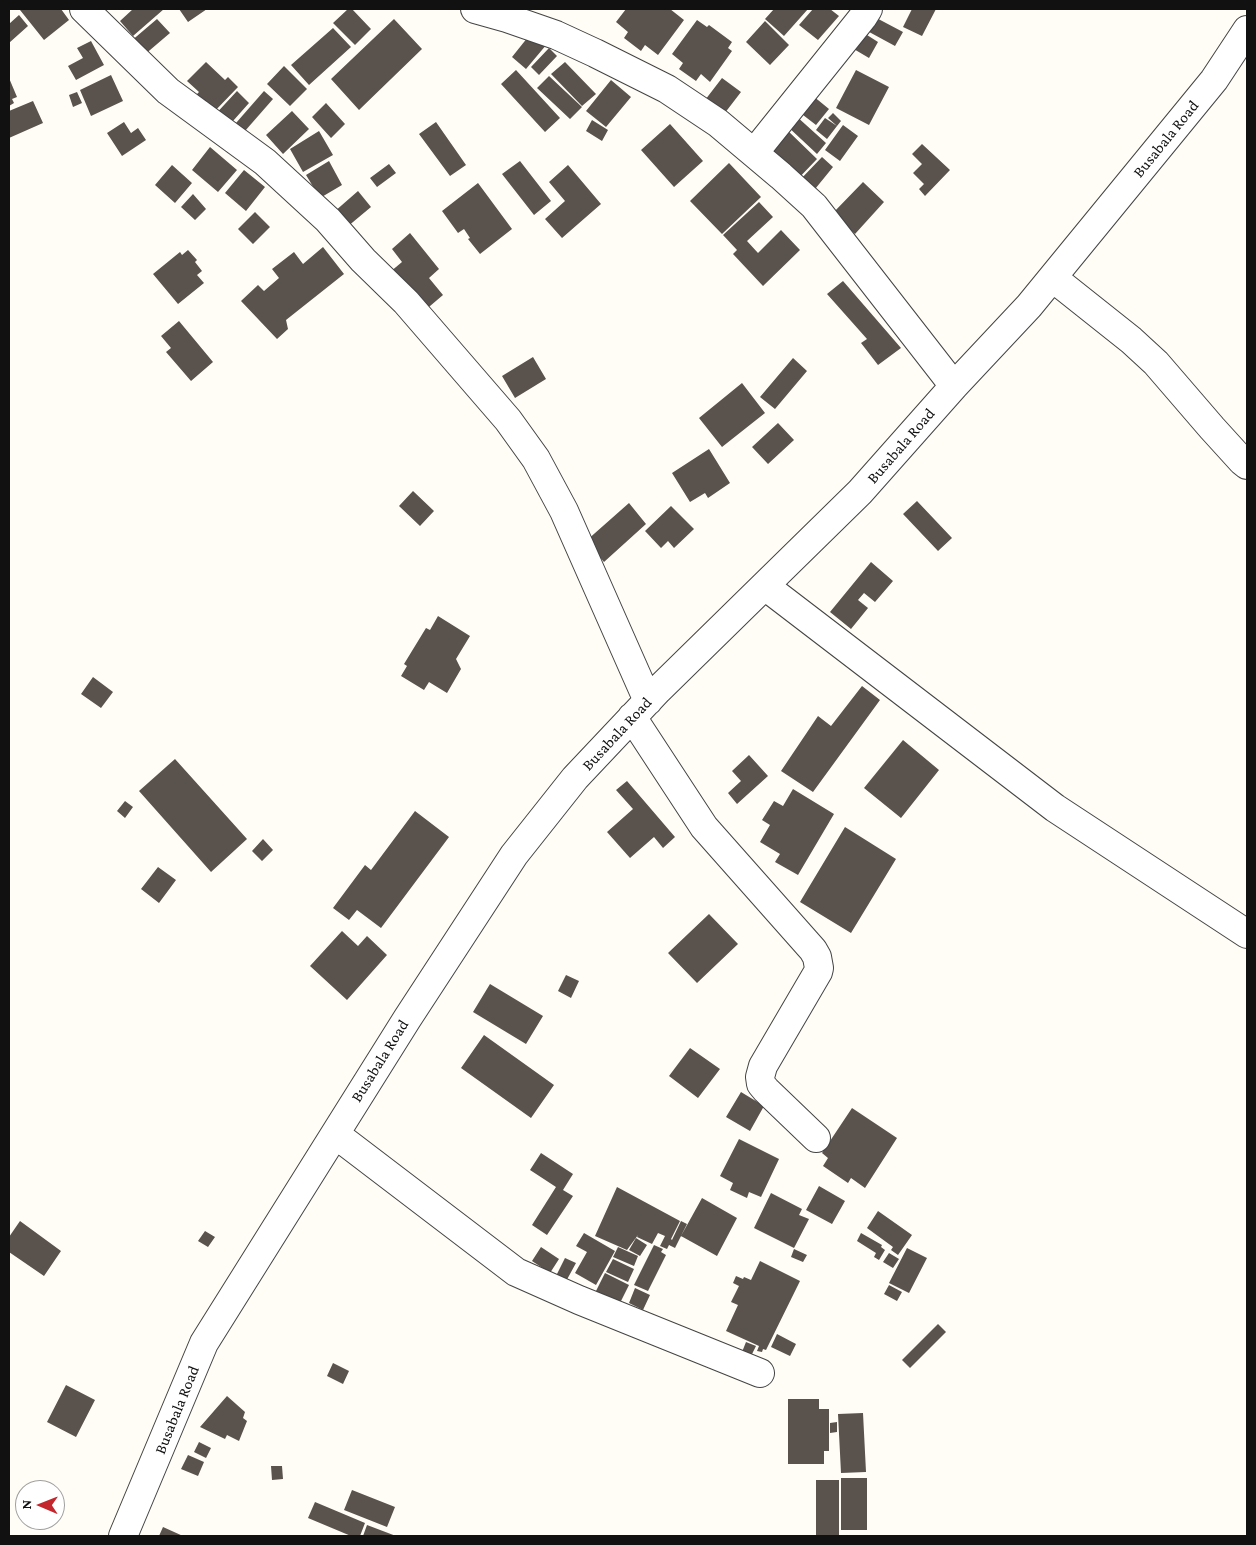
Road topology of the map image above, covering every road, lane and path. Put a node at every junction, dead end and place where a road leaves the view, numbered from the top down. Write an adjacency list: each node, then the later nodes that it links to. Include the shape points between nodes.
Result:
1 (84, 9): 10 (street, via 168,91 265,162 322,214 406,302 508,420 536,460 564,511)
2 (475, 9): 5 (street, via 556,36 667,89 718,123)
3 (868, 9): 5 (street)
4 (1247, 30): 6 (street, Busabala Road, via 1214,80)
5 (754, 153): 7 (street, via 814,206)
6 (1052, 278): 7 (street, Busabala Road); 8 (street, via 1156,363)
7 (954, 386): 9 (street, Busabala Road, via 860,492)
8 (1247, 465)
9 (765, 586): 10 (street, Busabala Road); 11 (street, via 1055,808)
10 (640, 709): 12 (street, Busabala Road, via 575,778 514,854); 13 (street, via 704,827 817,957 818,972 763,1066 760,1077 766,1090)
11 (1247, 934)
12 (335, 1134): 14 (street, via 516,1272); 15 (street, Busabala Road, via 204,1343)
13 (816, 1138)
14 (760, 1373)
15 (123, 1536)

